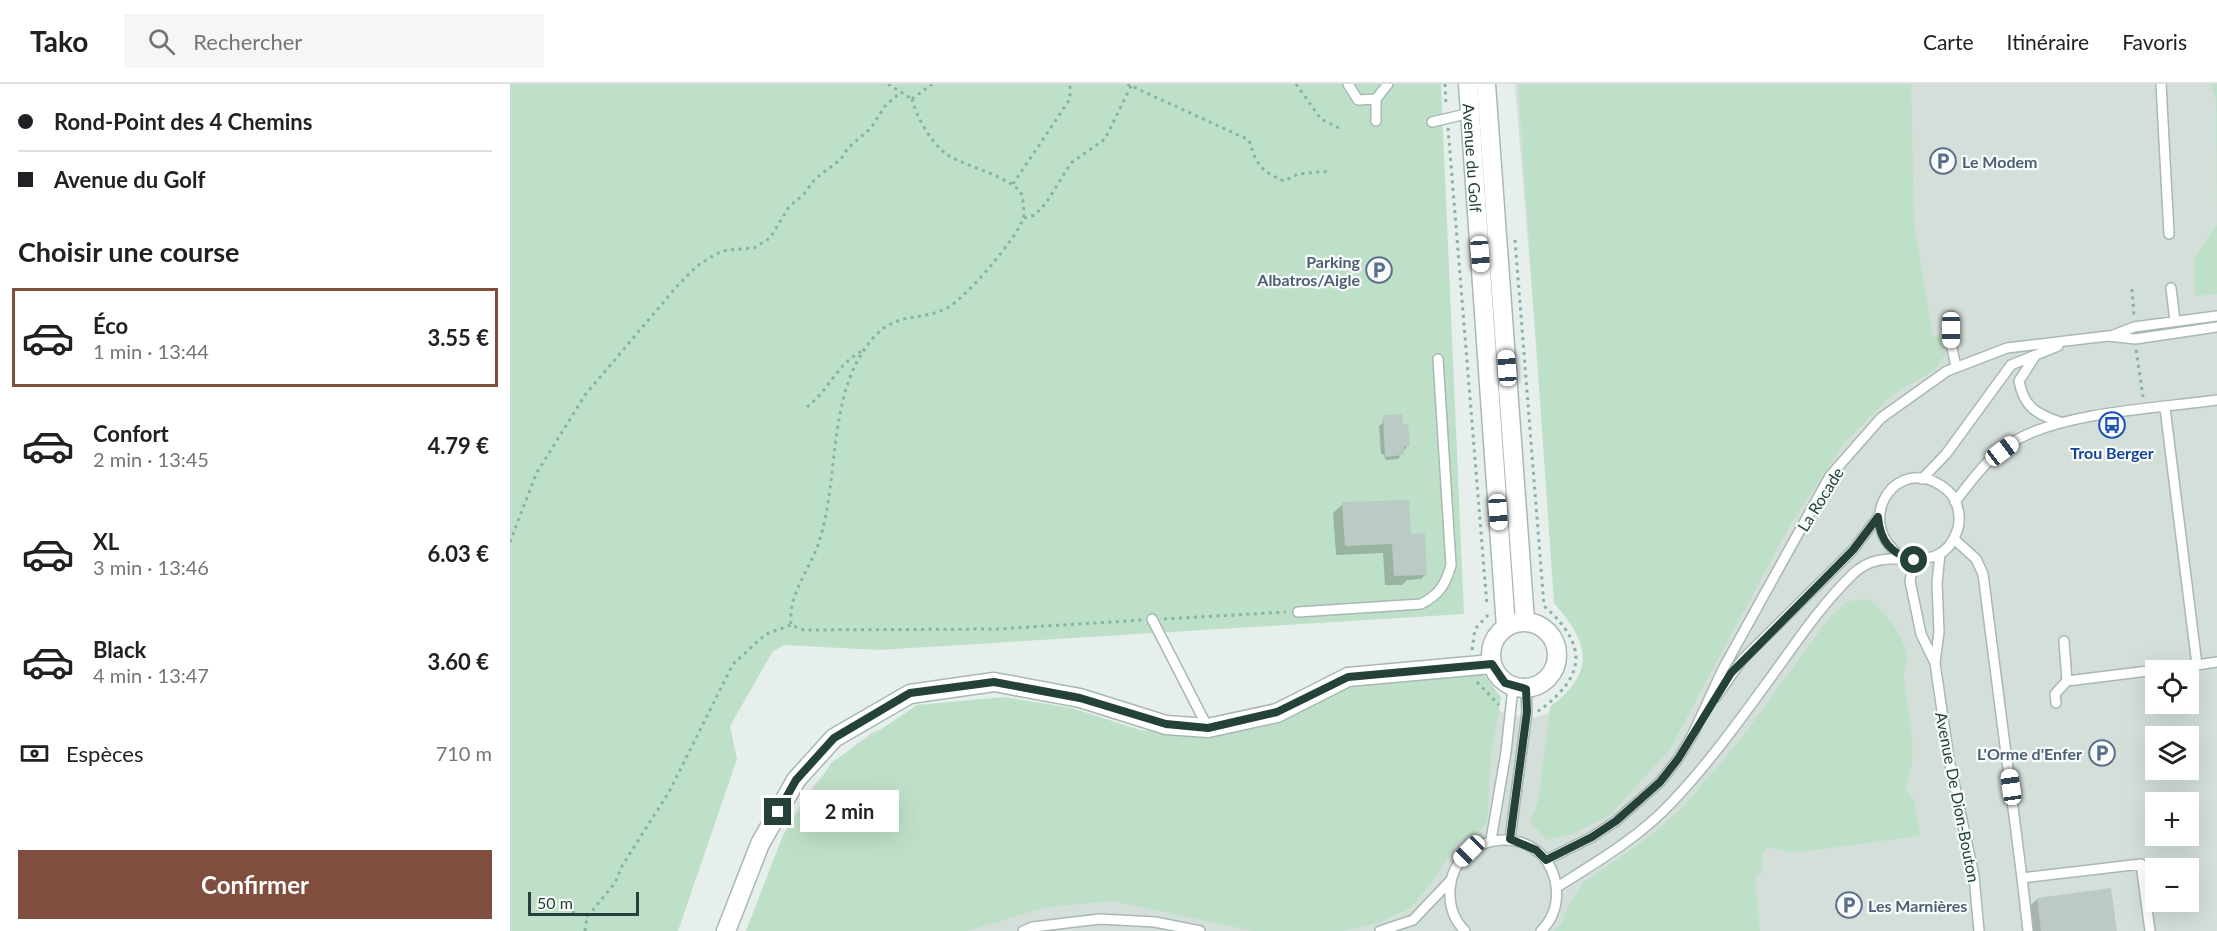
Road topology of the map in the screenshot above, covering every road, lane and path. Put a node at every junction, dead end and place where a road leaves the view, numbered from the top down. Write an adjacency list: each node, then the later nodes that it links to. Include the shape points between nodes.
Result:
1 (888, 84): 12 (path)
2 (932, 84): 13 (path)
3 (1070, 84): 21 (path, via 1070,99)
4 (1296, 84): 19 (path, via 1321,119)
5 (1348, 84): 14 (lane, via 1358,100)
6 (1389, 84): 14 (lane)
7 (1445, 84): 16 (path)
8 (1467, 84): 15 (street, Avenue du Golf)
9 (1486, 84): 52 (street, Avenue du Golf)
10 (2161, 84): 24 (lane)
11 (1129, 85): 20 (path, via 1249,140 1257,164 1267,174 1284,180 1298,174); 22 (path, via 1105,139 1071,163 1046,203 1035,215)
12 (900, 93): 13 (path); 44 (path, via 885,105 871,128 841,159 789,207 770,238 754,248 716,254 678,285 579,404 536,474)
13 (912, 99): 21 (path, via 915,111 945,153)
14 (1376, 99): 17 (lane)
15 (1470, 113): 16 (lane); 54 (street, Avenue du Golf)
16 (1447, 118): 18 (lane); 50 (path)
17 (1376, 121)
18 (1432, 122)
19 (1339, 128)
20 (1330, 171)
21 (1013, 184): 22 (path, via 1022,194)
22 (1024, 218): 32 (path, via 1002,253 949,307 892,320)
23 (1514, 231): 68 (path, via 1544,606 1568,631 1576,649 1576,665 1563,691)
24 (2169, 234)
25 (2171, 288): 28 (lane)
26 (1951, 316): 35 (lane)
27 (2217, 316): 28 (lane, La Rocade)
28 (2175, 321): 30 (lane, La Rocade, via 2134,327)
29 (2217, 327): 30 (lane, La Rocade, via 2135,339)
30 (2108, 336): 31 (lane, La Rocade)
31 (2066, 342): 33 (lane, La Rocade); 35 (lane, La Rocade, via 2007,348)
32 (866, 349): 37 (path, via 849,357 820,397); 53 (path, via 854,369 842,407 830,505 818,546 789,608)
33 (2035, 356): 39 (lane, via 2019,381 2022,397 2030,408); 40 (lane, La Rocade, via 2010,365 1946,454)
34 (1438, 359): 49 (lane, via 1451,565 1448,578 1432,599 1420,604)
35 (1956, 367): 70 (lane, La Rocade, via 1881,418 1830,476 1723,669)
36 (2217, 400): 38 (lane)
37 (807, 407)
38 (2165, 408): 39 (lane); 57 (lane)
39 (2060, 422): 41 (lane, via 2019,438 1984,464)
40 (1922, 479): 41 (lane, via 1942,486); 42 (lane, via 1903,482 1887,493)
41 (1956, 502): 43 (lane, via 1959,527)
42 (1878, 517): 46 (lane, via 1884,540); 70 (lane, La Rocade, via 1846,558 1731,673)
43 (1954, 539): 45 (lane); 74 (lane, via 1976,559 1983,574)
44 (510, 542)
45 (1940, 554): 47 (lane); 59 (lane, Avenue De Dion-Bouton, via 1940,632)
46 (1901, 556): 47 (lane); 76 (lane, via 1873,561 1850,576 1820,609 1721,744 1672,803 1634,836)
47 (1914, 560): 59 (lane, Avenue De Dion-Bouton, via 1910,581 1922,634)
48 (1498, 607): 50 (path)
49 (1298, 612): 51 (path)
50 (1487, 616): 56 (path, via 1475,629)
51 (1152, 619): 53 (path, via 997,629 804,630); 69 (lane)
52 (1525, 621): 54 (street); 65 (street, via 1547,630 1557,646 1558,658 1548,679 1539,686)
53 (791, 624): 78 (path, via 766,634 733,664 669,792 615,883)
54 (1506, 627): 60 (street, via 1496,637)
55 (2064, 641): 64 (lane)
56 (1472, 652)
57 (2196, 660)
58 (2217, 662): 61 (lane)
59 (1935, 663): 86 (lane, Avenue De Dion-Bouton, via 1949,759 1974,876)
60 (1492, 664): 65 (street, via 1496,674); 69 (street, via 1348,677 1277,712)
61 (2199, 665)
62 (2145, 671): 64 (lane)
63 (1473, 675): 67 (path, via 1492,701)
64 (2067, 681): 66 (lane, via 2055,694)
65 (1519, 688): 71 (lane, via 1527,712); 72 (lane)
66 (2056, 703)
67 (1503, 708)
68 (1536, 713)
69 (1208, 728): 81 (street, via 1166,724 1080,698 994,682 910,693 834,738 796,780 760,843)
70 (1692, 736): 73 (lane, La Rocade, via 1660,782 1639,803 1592,837)
71 (1510, 839): 72 (lane); 73 (lane, via 1536,850)
72 (1491, 840): 75 (lane, via 1460,859)
73 (1546, 860): 76 (lane)
74 (2022, 878): 87 (lane); 88 (lane, via 2141,864)
75 (1450, 881): 79 (lane, via 1449,898); 84 (lane, via 1413,920)
76 (1557, 887): 85 (lane, via 1552,917)
77 (572, 912): 78 (path)
78 (587, 917): 80 (path)
79 (1460, 930)
80 (585, 931)
81 (726, 931)
82 (1023, 931): 83 (lane, via 1100,919 1155,922)
83 (1200, 931)
84 (1380, 931)
85 (1541, 931)
86 (1979, 931)
87 (2028, 931)
88 (2150, 931)

